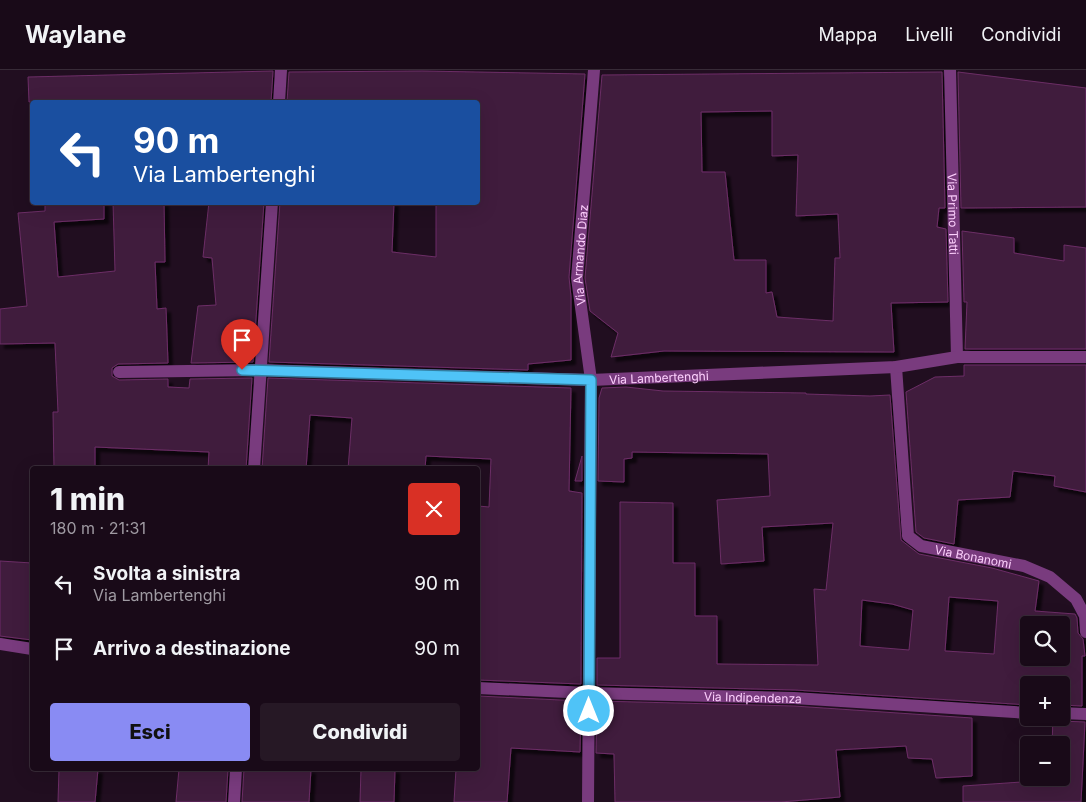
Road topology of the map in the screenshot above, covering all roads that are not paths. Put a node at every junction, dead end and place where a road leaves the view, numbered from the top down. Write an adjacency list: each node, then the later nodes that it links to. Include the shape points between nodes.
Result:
1 (281, 70): 4 (street)
2 (594, 70): 11 (street, Via Armando Diaz, via 577,278)
3 (950, 70): 6 (street, Via Primo Tatti)
4 (279, 100)
5 (272, 205): 9 (street)
6 (958, 357): 7 (street, Via Lambertenghi); 8 (street, Via Lambertenghi)
7 (1086, 357)
8 (896, 367): 11 (street, Via Lambertenghi); 13 (street, Via Bonanomi, via 908,536 921,546 1024,566 1050,577 1076,599 1085,616)
9 (260, 370): 10 (street, Via Lambertenghi); 11 (street, Via Lambertenghi); 12 (street)
10 (119, 372)
11 (591, 380): 17 (street, Via Armando Diaz)
12 (254, 466)
13 (1086, 632)
14 (0, 644): 15 (street)
15 (30, 649)
16 (480, 688): 17 (street, Via Indipendenza)
17 (589, 693): 18 (street, Via Indipendenza, via 794,698); 23 (street, Via Armando Diaz)
18 (1020, 712)
19 (1070, 714): 20 (street)
20 (1086, 714)
21 (236, 771): 22 (street)
22 (234, 802)
23 (588, 802)

